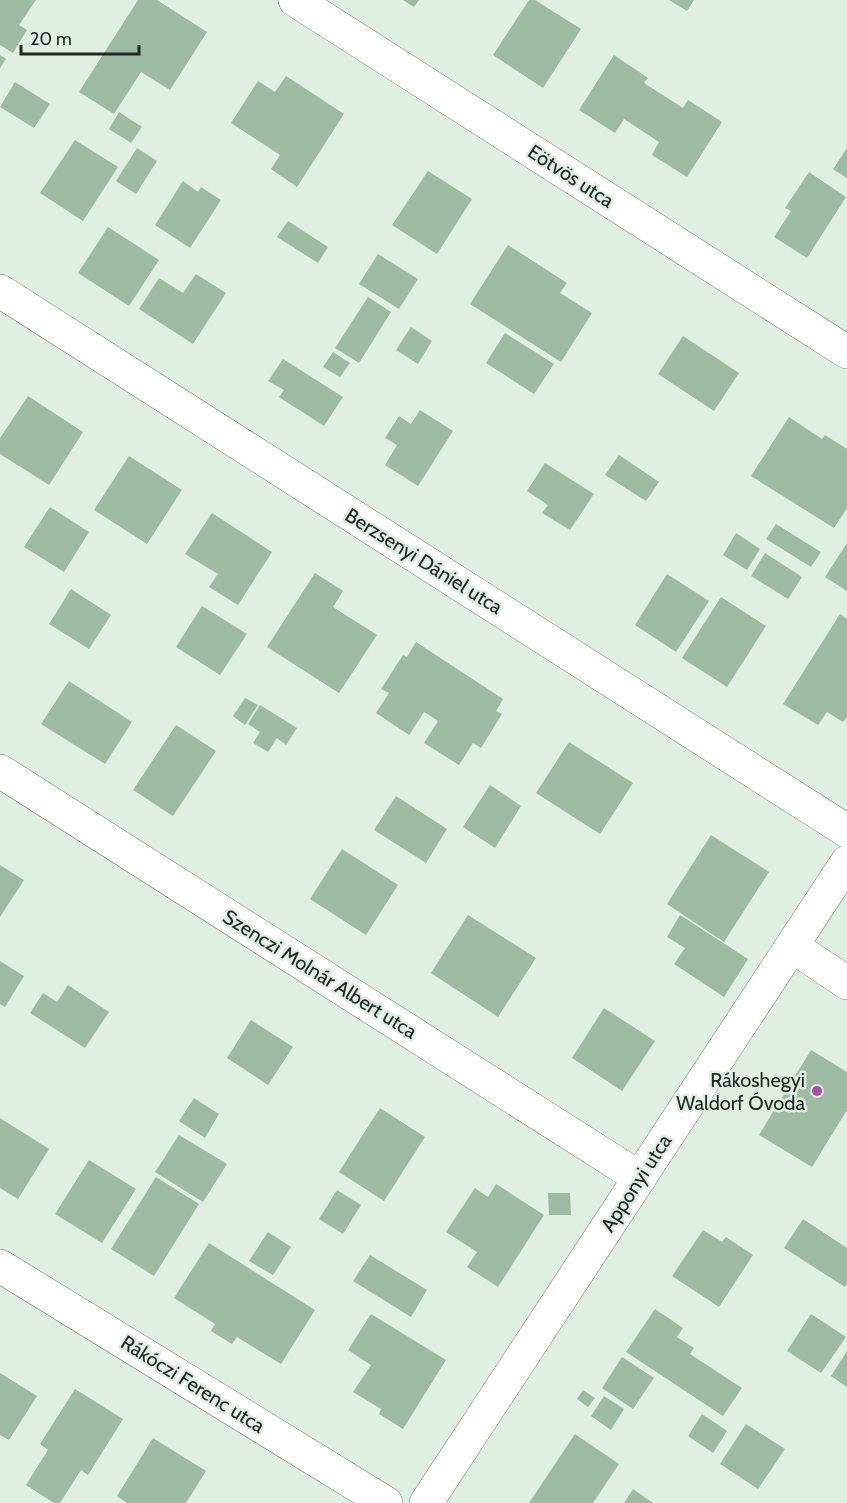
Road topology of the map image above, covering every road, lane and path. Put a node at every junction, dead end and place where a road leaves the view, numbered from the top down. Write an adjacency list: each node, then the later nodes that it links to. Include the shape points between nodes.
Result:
1 (295, 0): 3 (street, Eötvös utca)
2 (0, 291): 5 (street, Berzsenyi Dániel utca)
3 (847, 352)
4 (0, 771): 9 (street, Szenczi Molnár Albert utca)
5 (847, 831)
6 (847, 862): 7 (street, Apponyi utca)
7 (792, 946): 8 (street); 9 (street, Apponyi utca)
8 (847, 983)
9 (640, 1178): 12 (street, Apponyi utca)
10 (0, 1266): 11 (street, Rákóczi Ferenc utca)
11 (386, 1503)
12 (426, 1503)

